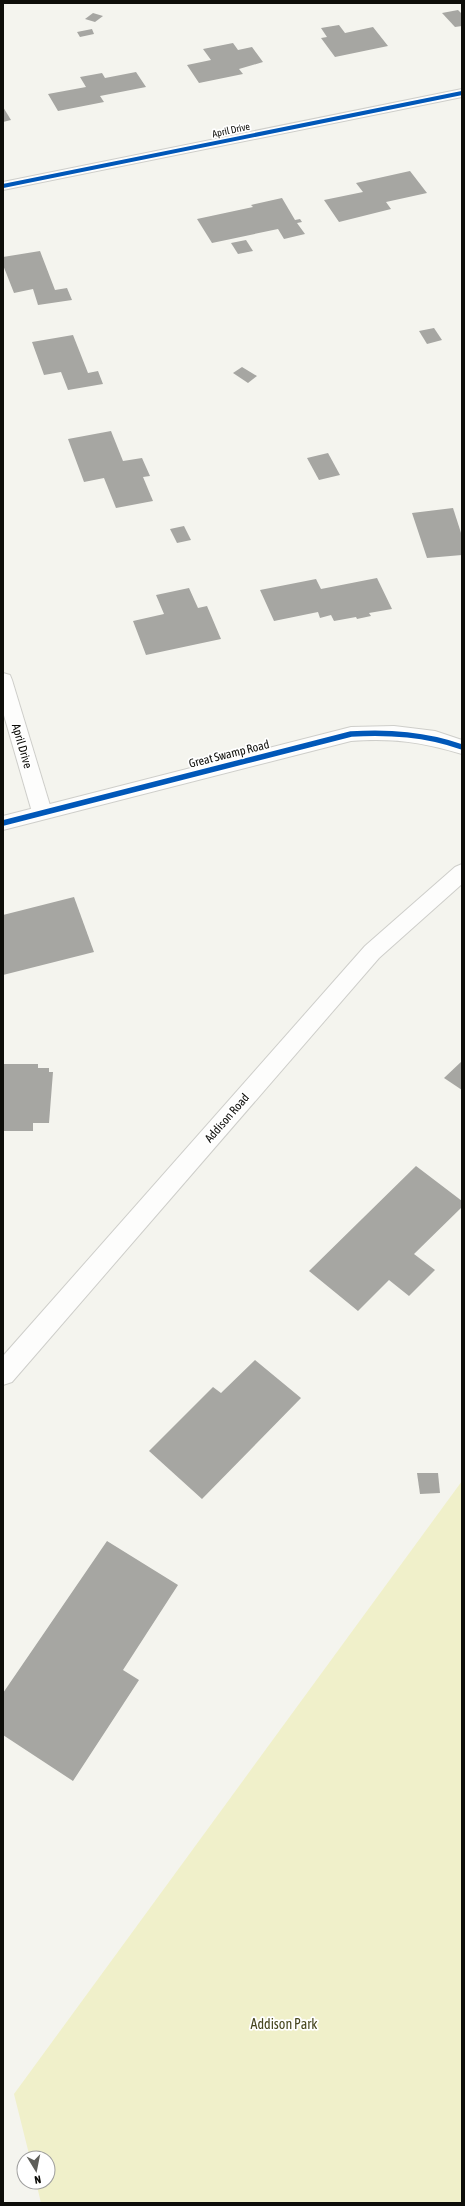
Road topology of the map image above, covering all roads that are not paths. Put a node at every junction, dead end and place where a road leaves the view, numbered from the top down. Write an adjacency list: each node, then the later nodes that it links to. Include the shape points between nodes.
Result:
1 (462, 93): 2 (street, April Drive)
2 (3, 186)
3 (3, 680): 5 (street, April Drive)
4 (462, 747): 5 (street, Great Swamp Road, via 407,732 351,734)
5 (42, 812): 6 (street, Great Swamp Road)
6 (3, 823)
7 (462, 872): 8 (street, Addison Road, via 372,952)
8 (3, 1374)

